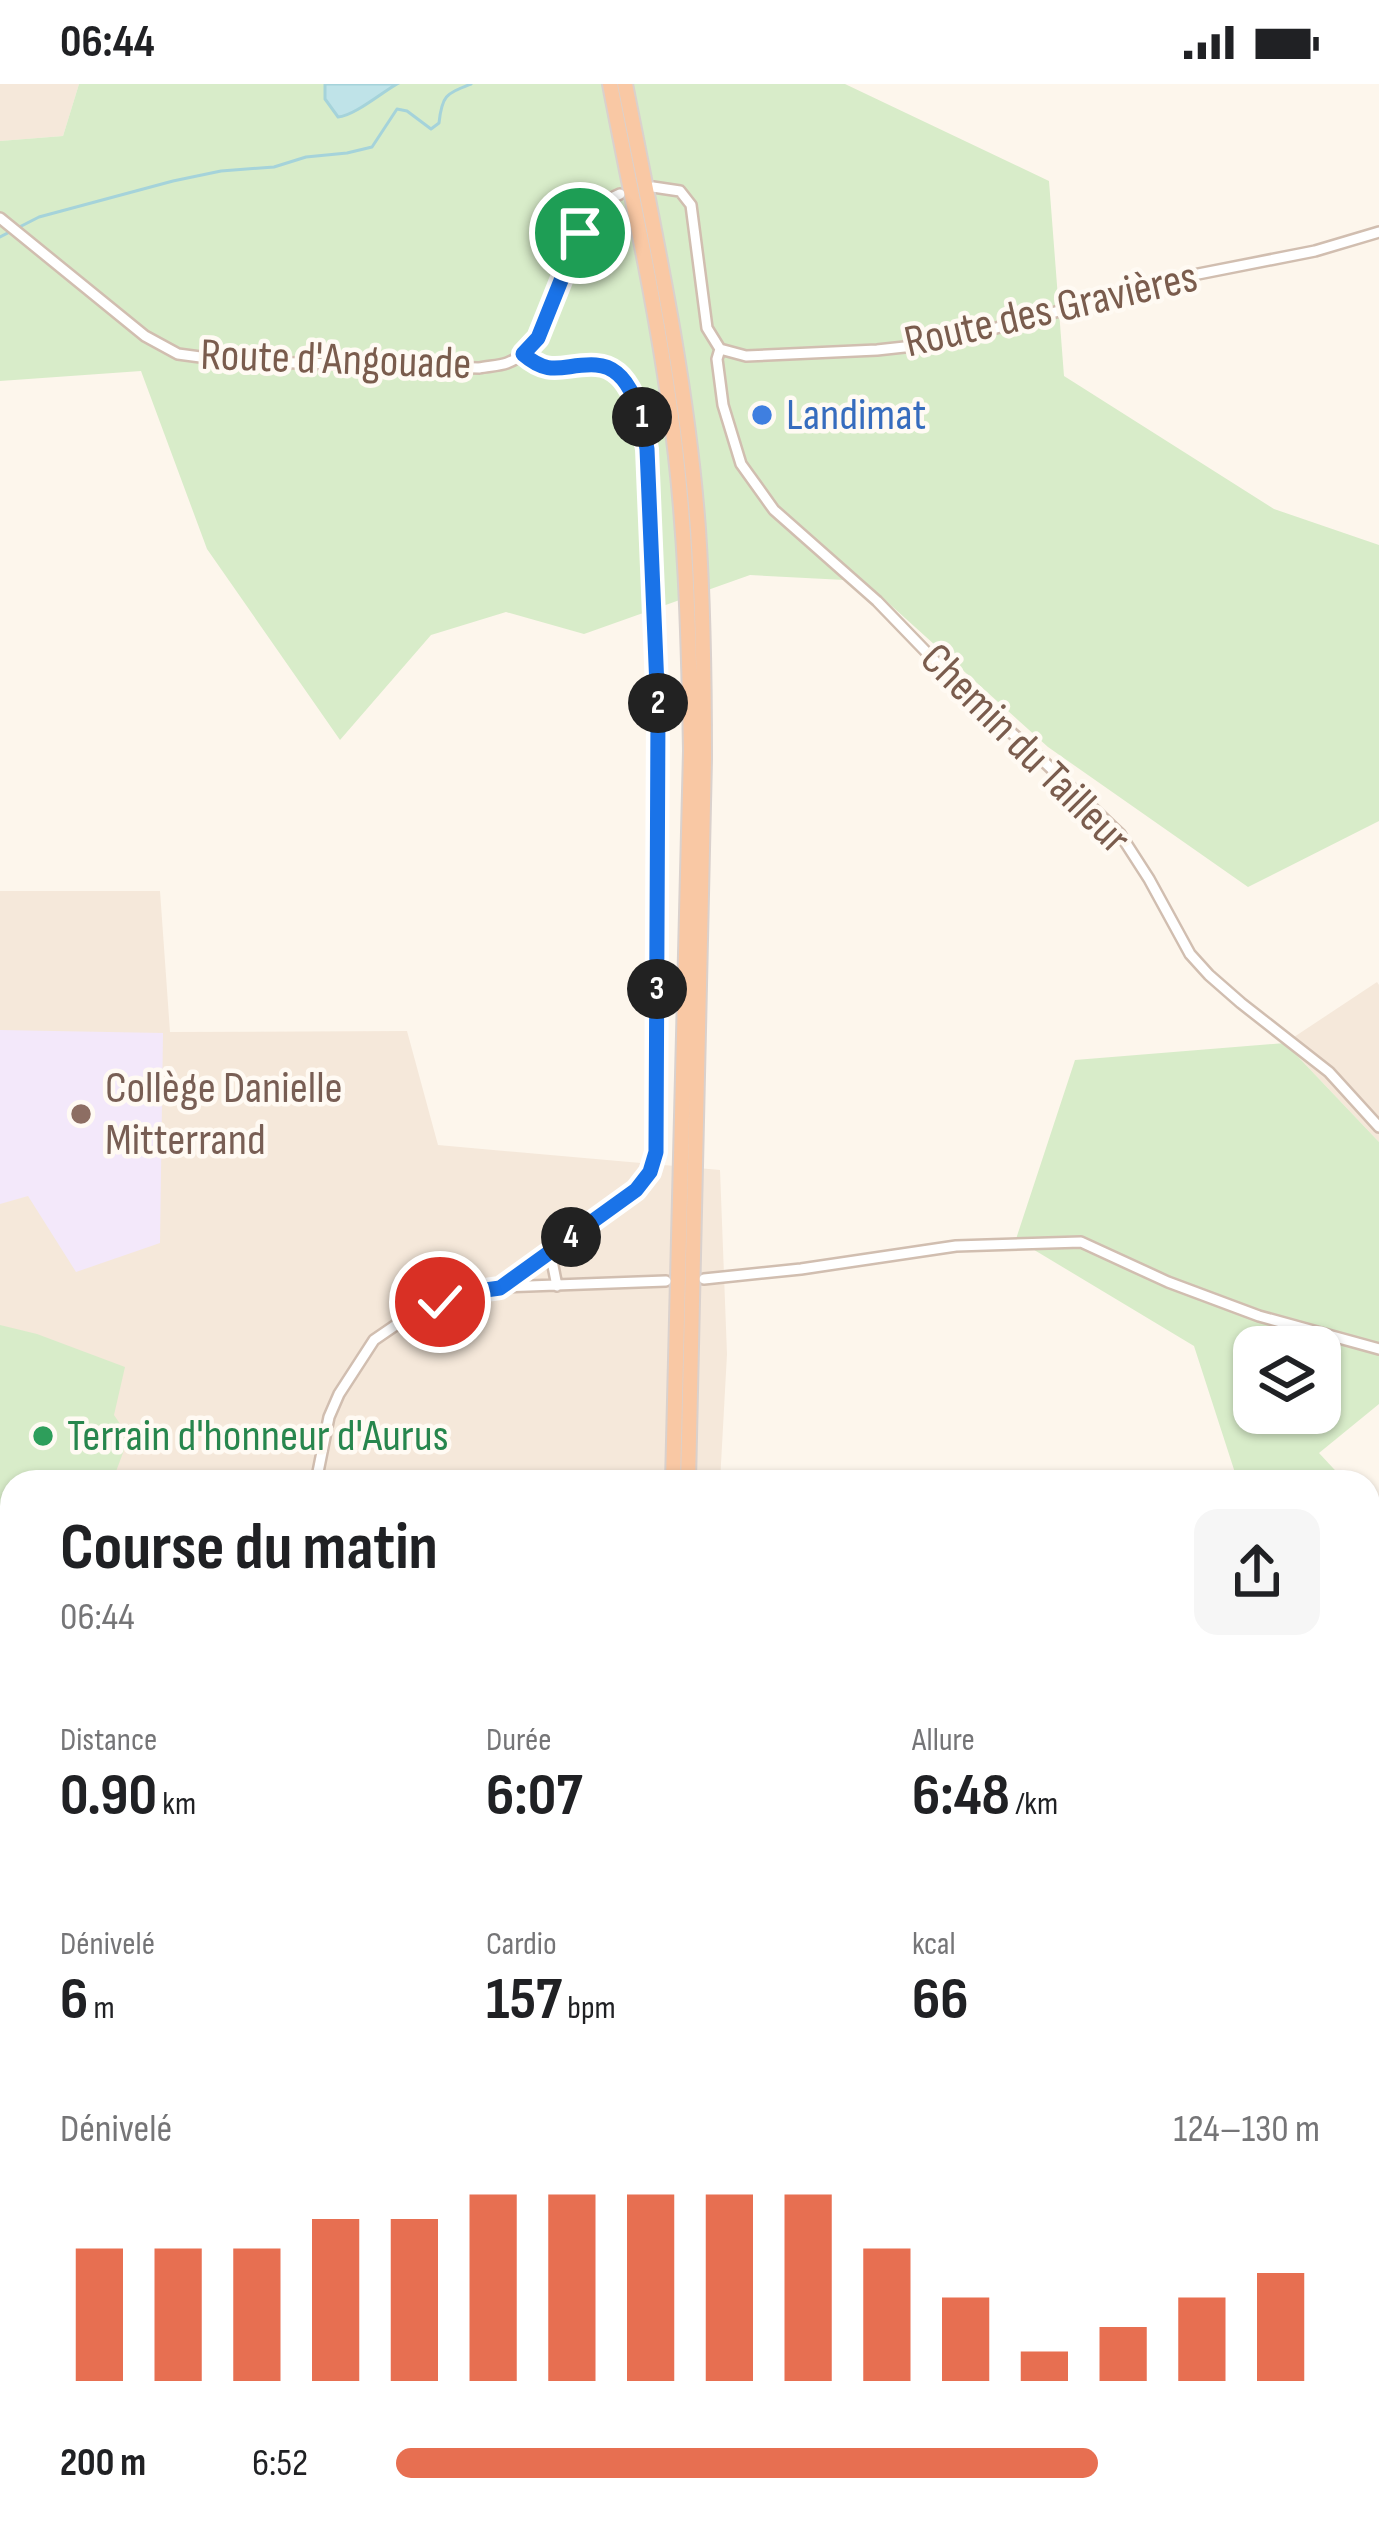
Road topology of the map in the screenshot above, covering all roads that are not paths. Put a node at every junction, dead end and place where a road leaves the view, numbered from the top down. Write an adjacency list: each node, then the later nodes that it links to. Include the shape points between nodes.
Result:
1 (610, 84): 17 (highway, via 670,405 684,540 691,752)
2 (625, 84): 18 (highway, via 682,396 703,628)
3 (653, 187): 7 (street, via 680,190 692,205 707,328)
4 (620, 194): 8 (street, Route d'Angouade, via 584,226 538,338)
5 (4, 221): 8 (street, Route d'Angouade, via 145,336 192,358 479,368)
6 (1379, 232): 7 (street, Route des Gravières, via 941,343 746,356)
7 (720, 349): 9 (street, Chemin du Tailleur, via 722,405 741,464 774,510 1120,834 1209,975 1329,1072)
8 (523, 354): 10 (street, via 559,370 598,364 640,407 658,711 656,1152 636,1190)
9 (1379, 1127)
10 (550, 1251): 13 (street); 14 (street)
11 (704, 1279): 15 (street, via 956,1246 1081,1242 1259,1316)
12 (666, 1281): 13 (street)
13 (557, 1286): 14 (street)
14 (500, 1288): 16 (street, via 440,1302 374,1340 329,1417)
15 (1379, 1349)
16 (318, 1470)
17 (673, 1470)
18 (688, 1470)

